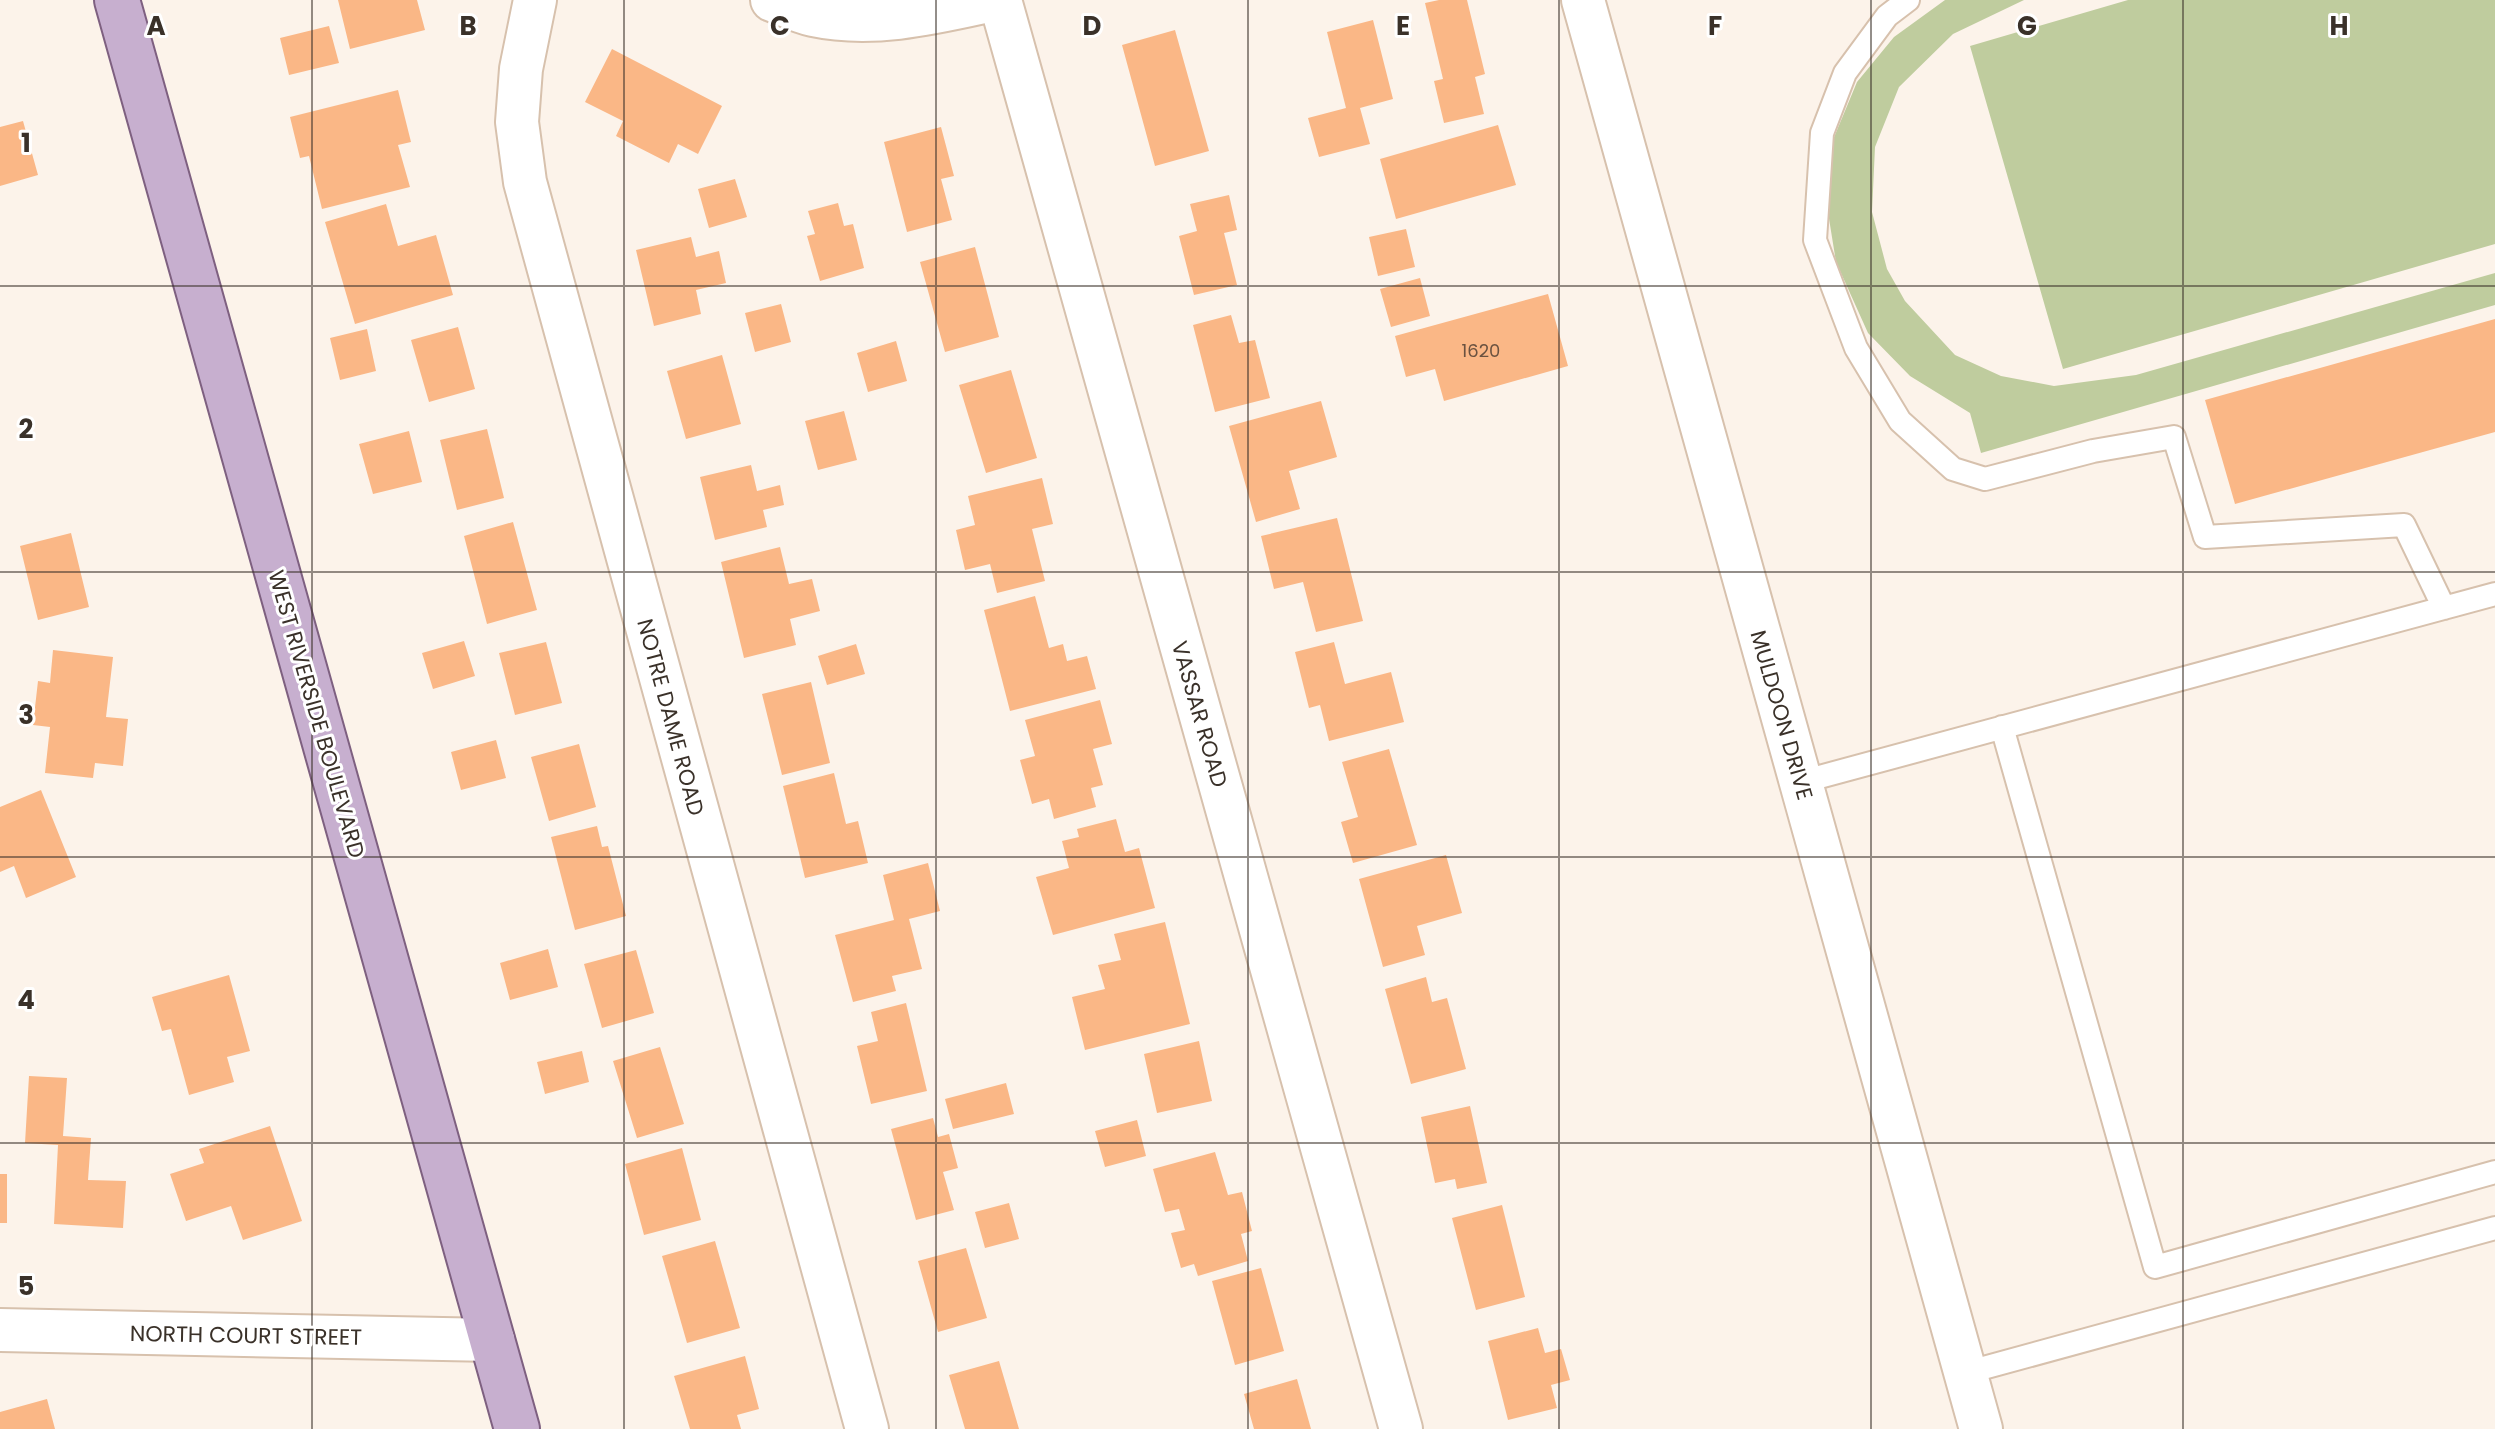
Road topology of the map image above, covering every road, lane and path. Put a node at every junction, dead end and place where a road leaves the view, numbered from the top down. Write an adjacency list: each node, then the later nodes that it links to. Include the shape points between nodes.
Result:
1 (117, 0): 15 (main road, WEST RIVERSIDE BOULEVARD)
2 (535, 0): 18 (street, NOTRE DAME ROAD, via 517,122 525,182)
3 (772, 0): 4 (street, via 813,15 872,21)
4 (993, 0)
5 (1000, 0): 19 (street, VASSAR ROAD)
6 (1583, 0): 11 (street, MULDOON DRIVE)
7 (1908, 0): 9 (lane, via 1887,16 1845,73 1822,133 1815,240 1856,348 1900,421 1953,469 1985,479 2174,437 2205,537 2404,525)
8 (2495, 594): 9 (lane)
9 (2444, 608): 10 (lane)
10 (2002, 727): 11 (lane); 12 (lane, via 2155,1267)
11 (1801, 782): 16 (street, MULDOON DRIVE)
12 (2495, 1172)
13 (2495, 1228): 16 (lane)
14 (0, 1330): 15 (street, NORTH COURT STREET)
15 (493, 1340): 17 (main road, WEST RIVERSIDE BOULEVARD)
16 (1965, 1373): 20 (street, MULDOON DRIVE)
17 (517, 1429)
18 (867, 1429)
19 (1401, 1429)
20 (1981, 1429)

